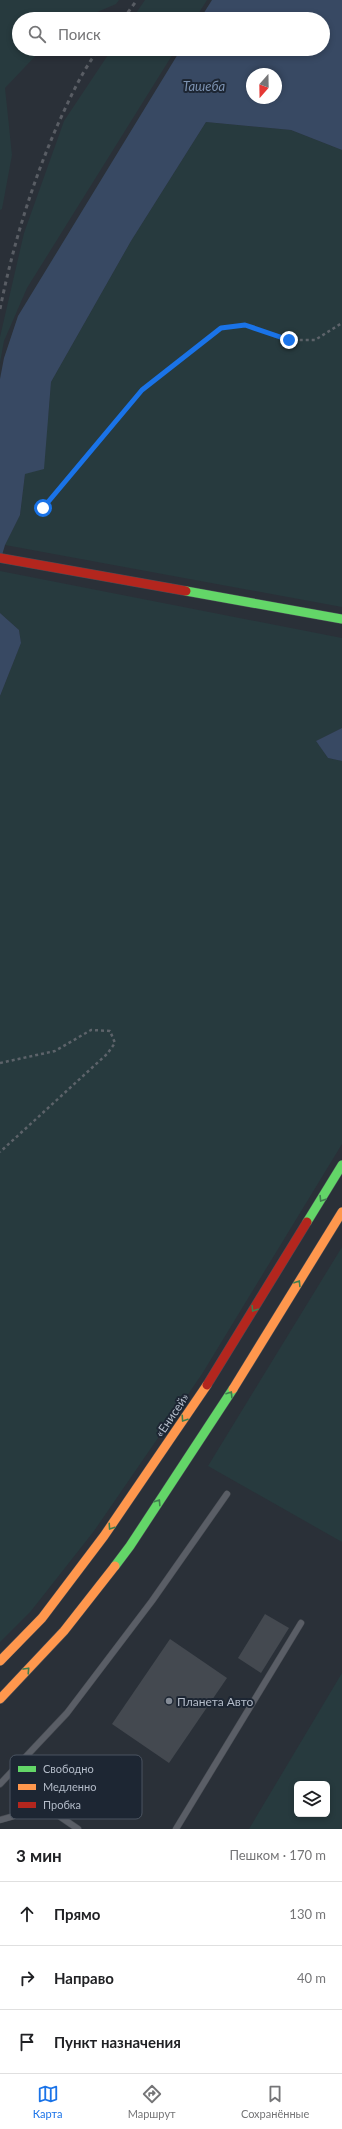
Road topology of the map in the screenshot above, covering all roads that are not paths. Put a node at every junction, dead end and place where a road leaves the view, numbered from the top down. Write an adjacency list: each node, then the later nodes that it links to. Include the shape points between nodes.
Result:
1 (0, 558): 2 (main road)
2 (342, 619)
3 (342, 1166): 7 (main road, «Енисей», one-way to 7, via 211,1379 104,1536 42,1618)
4 (342, 1212): 8 (main road, one-way to 4, via 64,1631 130,1546 232,1391)
5 (227, 1494): 9 (lane, via 152,1601 67,1713)
6 (301, 1623): 16 (lane)
7 (0, 1661)
8 (0, 1699)
9 (27, 1755)
10 (10, 1773): 11 (lane)
11 (0, 1784)
12 (10, 1817): 14 (lane)
13 (63, 1819): 15 (lane)
14 (0, 1820)
15 (78, 1829)
16 (176, 1829)

